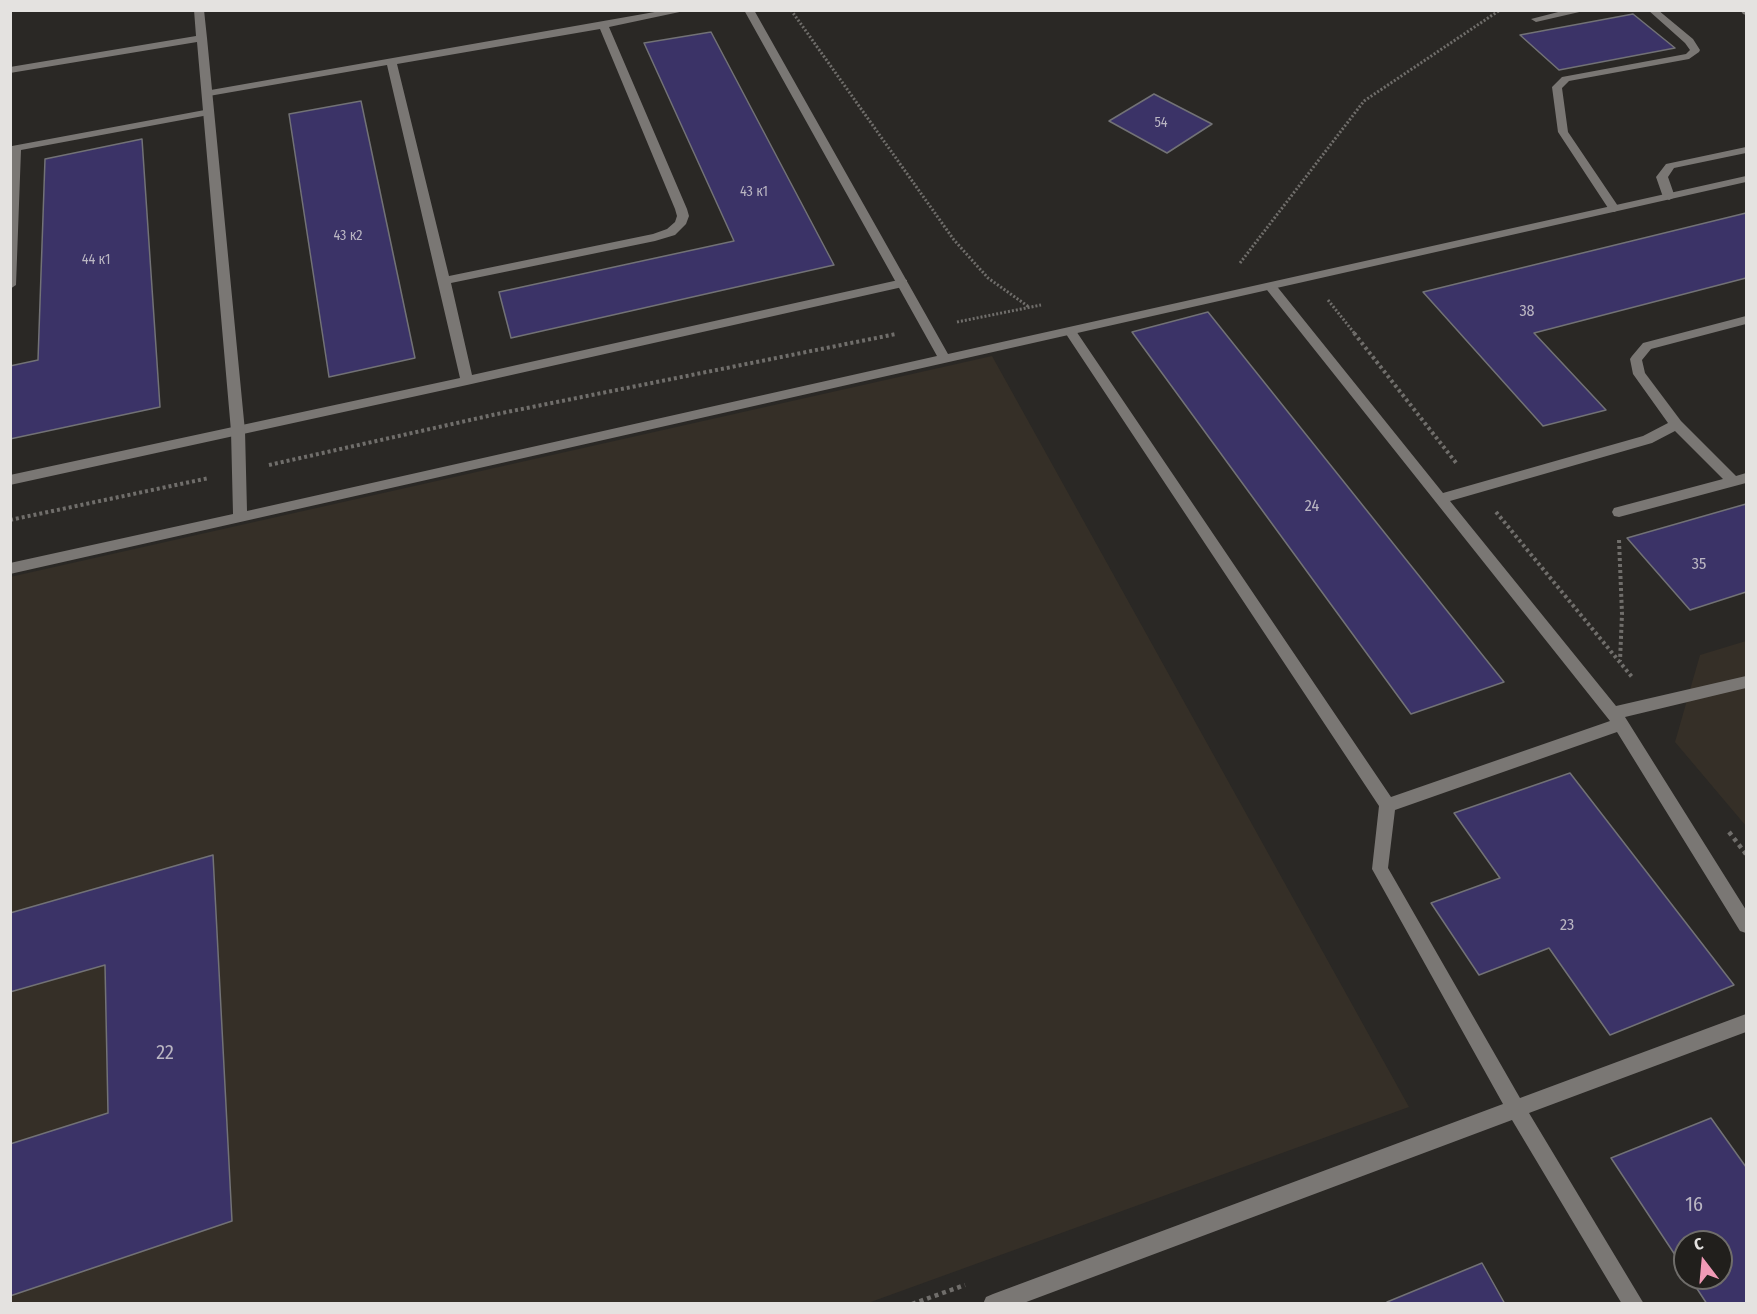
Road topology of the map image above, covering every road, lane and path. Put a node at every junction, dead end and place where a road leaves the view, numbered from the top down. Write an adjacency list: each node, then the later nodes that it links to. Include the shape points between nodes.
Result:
1 (199, 10): 10 (street)
2 (685, 10): 9 (street)
3 (749, 10): 21 (street)
4 (791, 10): 25 (path, via 954,240 988,278)
5 (1500, 10): 19 (path, via 1364,101)
6 (1584, 10): 8 (street)
7 (1652, 10): 18 (street, via 1689,41 1695,50 1689,56 1566,79 1557,87 1563,132)
8 (1536, 19)
9 (603, 25): 11 (street); 20 (street, via 681,208 680,224 656,237)
10 (202, 38): 12 (street); 13 (street)
11 (391, 62): 13 (street); 20 (street)
12 (10, 70)
13 (209, 93): 14 (street)
14 (210, 111): 22 (street, via 16,148); 32 (street)
15 (1746, 150): 17 (street, via 1670,166 1662,177)
16 (1746, 179): 17 (street)
17 (1669, 197): 18 (street)
18 (1614, 209): 23 (street)
19 (1240, 263)
20 (444, 281): 30 (street)
21 (903, 283): 27 (street); 30 (street)
22 (10, 285)
23 (1271, 287): 28 (street); 36 (street)
24 (1052, 303): 25 (path)
25 (1030, 308): 27 (path)
26 (1746, 320): 31 (street, via 1647,346 1636,358 1640,374)
27 (928, 327): 29 (street); 33 (path, via 497,414)
28 (1070, 331): 29 (street); 44 (street)
29 (945, 359): 38 (street)
30 (467, 381): 32 (street)
31 (1676, 424): 35 (street); 36 (street, via 1647,440)
32 (238, 431): 33 (street); 34 (street)
33 (239, 472): 38 (street); 39 (path)
34 (10, 480)
35 (1740, 480): 37 (street)
36 (1438, 499): 43 (street)
37 (1619, 512): 41 (path)
38 (240, 518): 40 (street)
39 (10, 520)
40 (10, 569)
41 (1620, 662)
42 (1746, 682): 43 (street)
43 (1617, 719): 44 (street); 45 (street)
44 (1388, 805): 47 (street, via 1380,869)
45 (1746, 925)
46 (1746, 1023): 47 (street)
47 (1517, 1110): 48 (street); 49 (street)
48 (993, 1304)
49 (1634, 1304)

